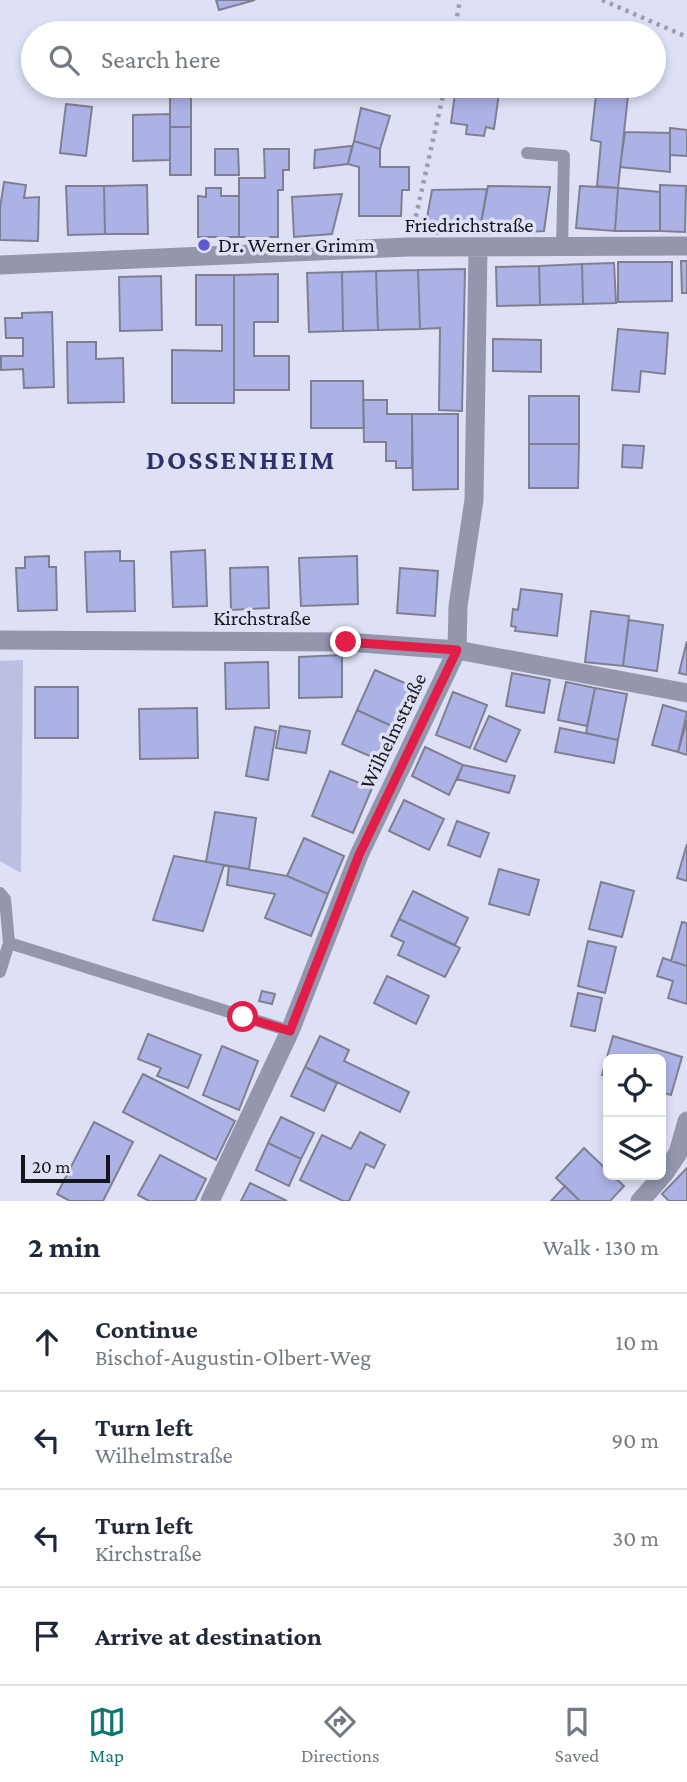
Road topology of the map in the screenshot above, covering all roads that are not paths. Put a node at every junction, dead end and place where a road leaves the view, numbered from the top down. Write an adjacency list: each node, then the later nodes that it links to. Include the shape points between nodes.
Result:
1 (527, 153): 2 (lane, via 564,156)
2 (562, 247): 3 (street, Friedrichstraße); 4 (street, Friedrichstraße)
3 (687, 247)
4 (478, 248): 5 (street, Friedrichstraße); 7 (street, Wilhelmstraße, via 474,500 458,606)
5 (0, 265)
6 (0, 640): 7 (street, Kirchstraße, via 346,642)
7 (457, 650): 8 (street, Kirchstraße); 12 (street, Wilhelmstraße, via 359,855)
8 (687, 693)
9 (0, 893): 10 (lane, via 5,899)
10 (9, 943): 11 (lane); 12 (lane)
11 (0, 972)
12 (290, 1031): 14 (street, Wilhelmstraße)
13 (687, 1121): 15 (street, via 678,1153)
14 (210, 1201)
15 (640, 1201)

